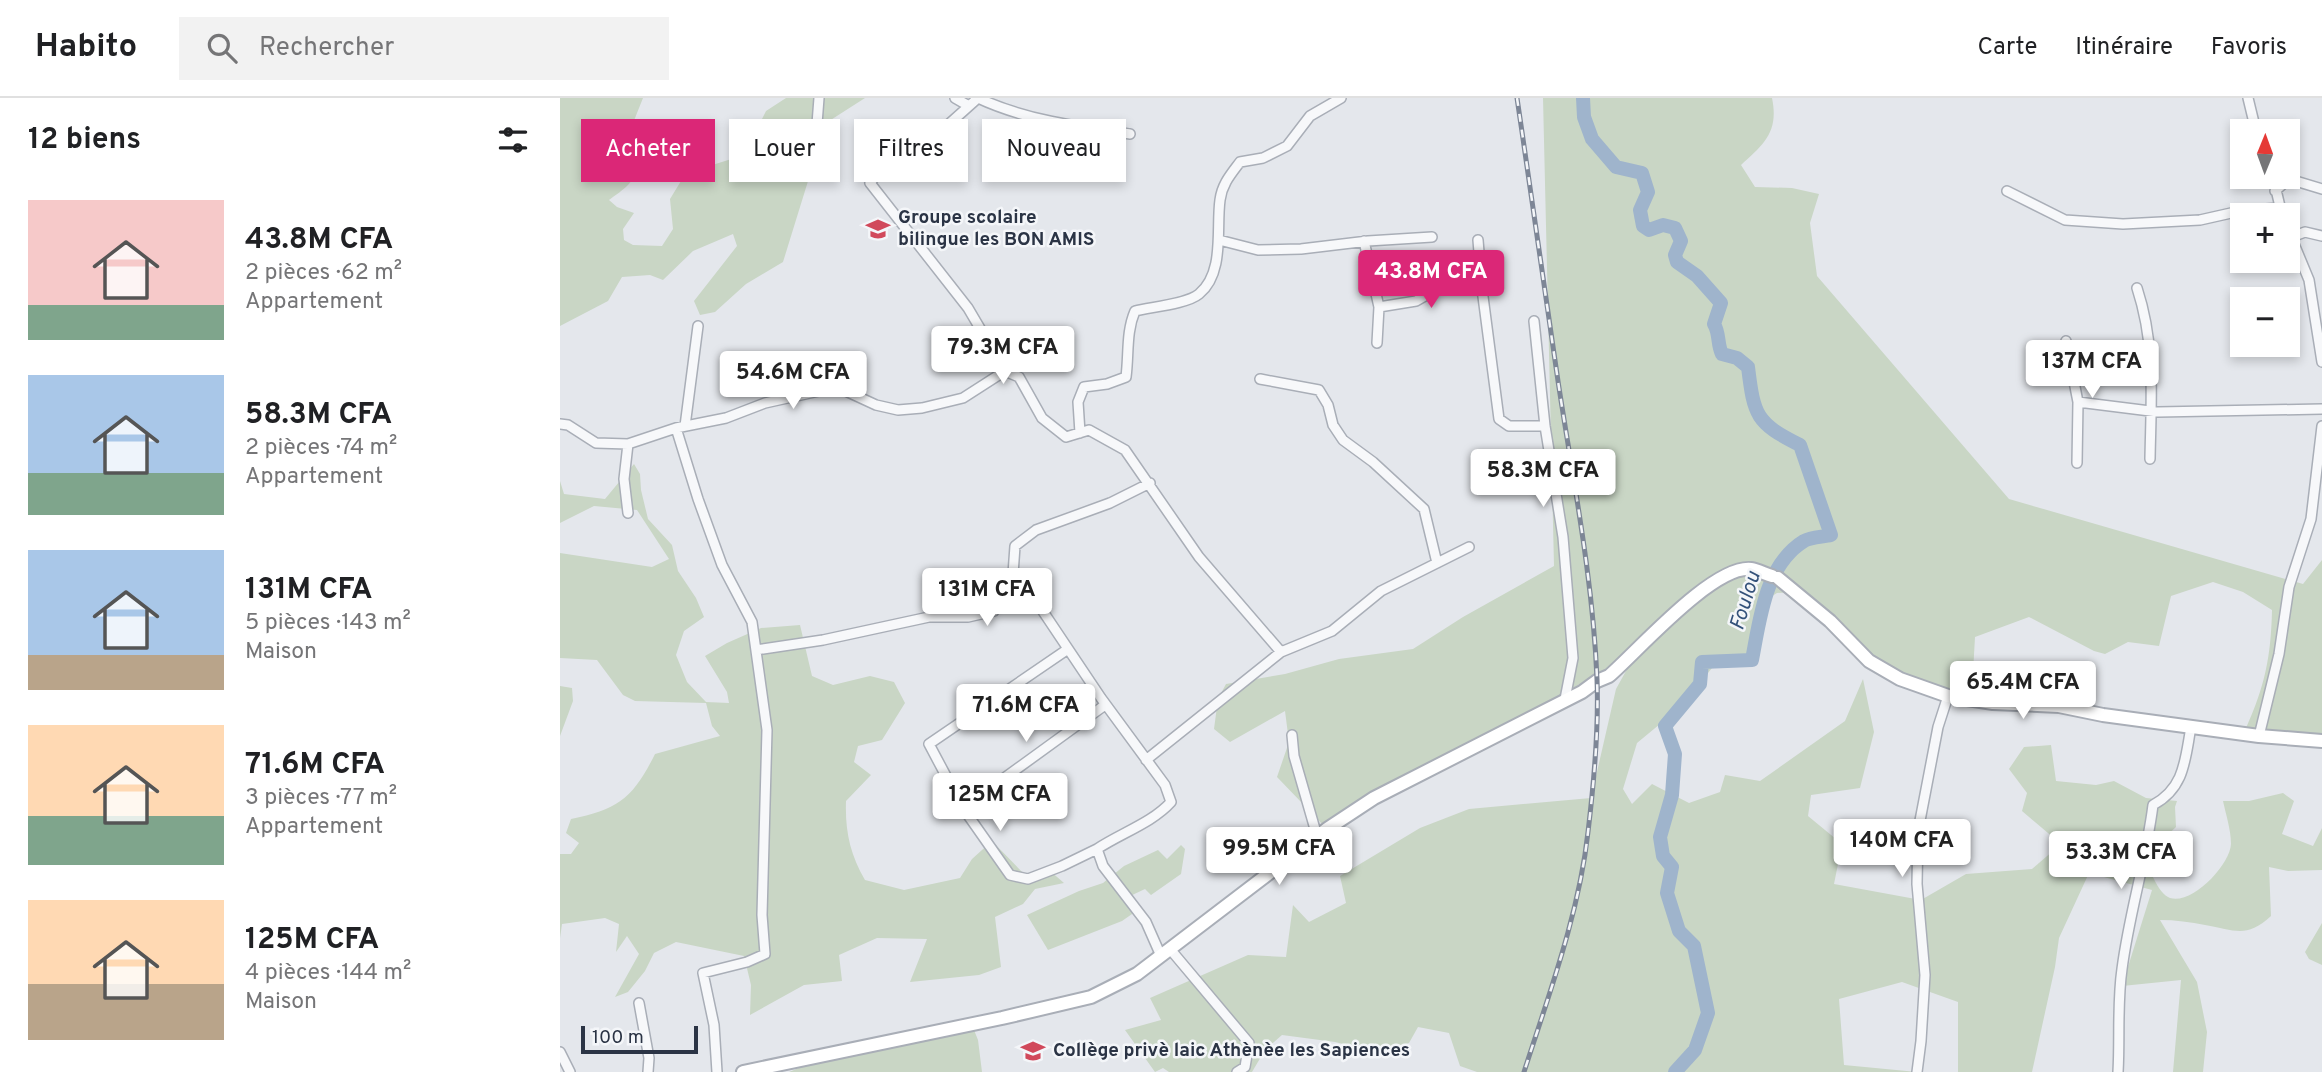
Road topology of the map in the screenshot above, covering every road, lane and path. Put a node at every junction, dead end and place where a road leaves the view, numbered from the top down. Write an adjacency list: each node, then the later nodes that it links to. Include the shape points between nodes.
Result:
1 (819, 98): 6 (street)
2 (954, 98): 5 (street)
3 (1341, 98): 17 (street, via 1310,116 1287,146 1263,158 1240,162 1225,181)
4 (2248, 98): 7 (street)
5 (969, 106): 8 (street, via 978,98 1034,118); 30 (street, via 940,132 880,170 870,183 968,308)
6 (817, 119)
7 (2253, 119)
8 (1130, 134)
9 (2322, 189): 11 (street, via 2289,179)
10 (2007, 191): 13 (street, via 2065,220 2123,224 2200,220)
11 (2276, 191): 12 (street)
12 (2278, 203)
13 (2230, 213)
14 (2300, 234): 15 (street)
15 (2322, 236)
16 (1432, 237): 19 (street)
17 (1219, 240): 19 (street, via 1258,250); 39 (street, via 1214,271 1200,294 1135,311 1129,326 1126,377 1084,387 1078,402)
18 (1478, 240): 22 (street)
19 (1364, 242): 23 (street)
20 (2300, 257): 28 (street, via 2309,280)
21 (2137, 288): 34 (street, via 2147,318)
22 (1482, 289): 23 (street, via 1437,289 1416,301); 36 (street, via 1499,419 1509,426)
23 (1379, 307): 27 (street)
24 (1534, 321): 36 (street)
25 (698, 326): 38 (street)
26 (2066, 341): 32 (street)
27 (1377, 342)
28 (2322, 362)
29 (1018, 367): 30 (street)
30 (1005, 371): 38 (street, via 963,398 922,408 898,410 876,405 837,387); 39 (street, via 1019,377 1042,418 1066,437)
31 (1260, 379): 46 (street, via 1319,390 1343,440 1424,509)
32 (2078, 402): 34 (street); 42 (street)
33 (2322, 409): 34 (street)
34 (2151, 411): 41 (street)
35 (560, 424): 40 (street, via 596,443)
36 (1545, 426): 52 (street, via 1563,537 1573,658)
37 (2322, 426): 56 (street, via 2311,519 2289,587)
38 (680, 427): 40 (street); 49 (street, via 698,499 722,565 752,622)
39 (1080, 433): 43 (street, via 1089,430 1125,450)
40 (628, 444): 44 (street, via 624,479)
41 (2150, 458)
42 (2077, 463)
43 (1150, 484): 47 (street, via 1036,530 1015,546); 50 (street, via 1199,557)
44 (628, 513)
45 (1469, 547): 46 (street)
46 (1437, 563): 50 (street, via 1381,591 1332,631)
47 (1013, 574): 48 (street); 49 (street, via 994,611 968,617 929,617)
48 (1068, 649): 53 (street); 59 (street, via 929,744)
49 (756, 650): 67 (street, via 767,730 765,954 703,973)
50 (1281, 652): 58 (street)
51 (1948, 696): 52 (street, via 1900,679 1869,660 1775,577 1751,569 1703,588 1609,676); 54 (street, via 2059,706); 70 (street, via 1918,831 1917,884 1925,975)
52 (1565, 699): 60 (street, via 1374,798)
53 (1105, 705): 58 (street); 59 (street)
54 (2192, 727): 56 (street); 71 (street, via 2181,776 2168,797 2153,805 2121,972)
55 (1292, 735): 60 (street)
56 (2259, 736): 57 (street)
57 (2322, 741)
58 (1146, 760): 61 (street, via 1165,785 1171,802 1160,814)
59 (963, 808): 61 (street, via 1010,875 1028,879)
60 (1317, 836): 62 (street)
61 (1097, 849): 62 (street, via 1115,885)
62 (1166, 953): 68 (street, via 1138,974 1091,997); 69 (street, via 1249,1043 1245,1067)
63 (639, 1003): 66 (street)
64 (560, 1052): 65 (street)
65 (570, 1072)
66 (648, 1072)
67 (717, 1072)
68 (743, 1072)
69 (1237, 1072)
70 (1917, 1072)
71 (2118, 1072)

